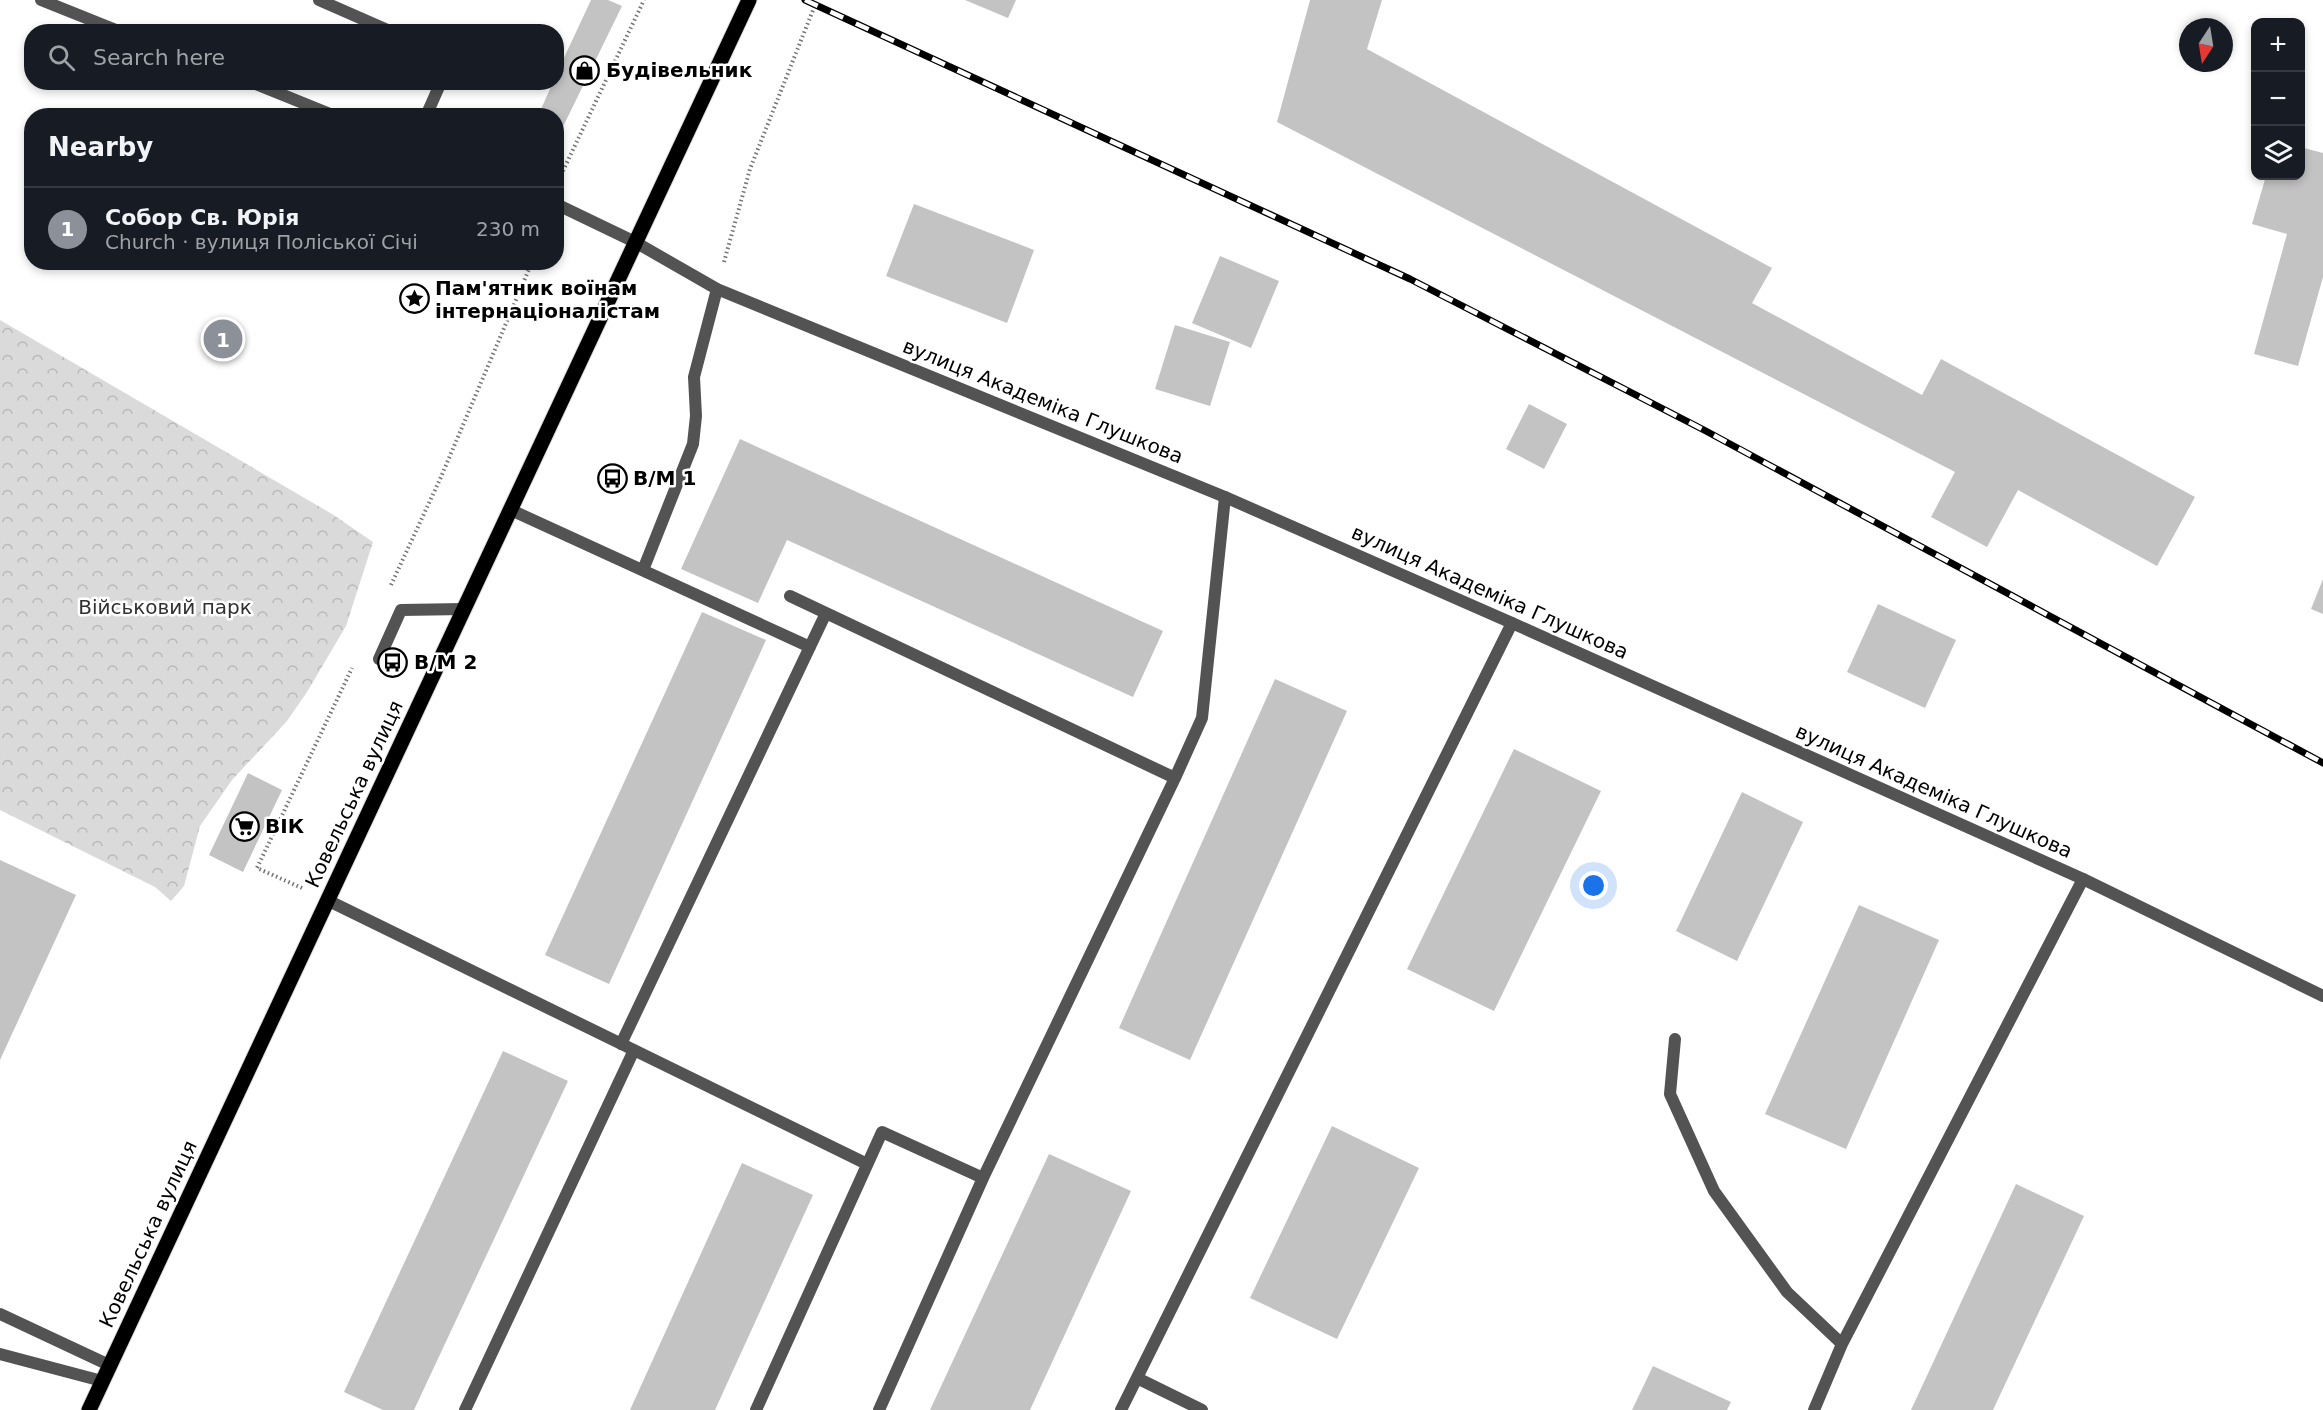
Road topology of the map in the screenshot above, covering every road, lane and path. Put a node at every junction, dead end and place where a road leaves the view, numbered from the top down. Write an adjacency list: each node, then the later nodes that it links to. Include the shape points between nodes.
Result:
1 (41, 0): 6 (street)
2 (319, 0): 7 (street)
3 (644, 0): 12 (path)
4 (749, 0): 14 (main road, Ковельська вулиця)
5 (817, 0): 16 (path, via 750,170)
6 (101, 24)
7 (374, 24)
8 (271, 90): 10 (street)
9 (437, 90): 11 (street)
10 (315, 108)
11 (430, 108)
12 (564, 167)
13 (564, 208): 14 (street, вулиця Академіка Глушкова)
14 (635, 242): 16 (street, вулиця Академіка Глушкова); 18 (main road, Ковельська вулиця)
15 (529, 270): 20 (path, via 441,477)
16 (717, 289): 17 (street, вулиця Академіка Глушкова); 19 (street, via 694,377 693,444)
17 (1225, 497): 24 (street, вулиця Академіка Глушкова); 28 (street, via 1202,718)
18 (511, 510): 19 (street); 22 (main road, Ковельська вулиця)
19 (643, 570): 25 (street)
20 (386, 593)
21 (790, 596): 23 (street)
22 (464, 609): 27 (street, via 401,610); 30 (main road, Ковельська вулиця)
23 (826, 613): 25 (street); 28 (street)
24 (1512, 623): 29 (street, вулиця Академіка Глушкова); 41 (street)
25 (810, 647): 33 (street)
26 (357, 657): 30 (path, via 257,868)
27 (379, 658)
28 (1175, 778): 36 (street)
29 (2083, 879): 31 (street, вулиця Академіка Глушкова); 38 (street)
30 (327, 900): 33 (street); 40 (main road, Ковельська вулиця)
31 (2323, 996)
32 (1675, 1039): 38 (street, via 1670,1094 1714,1191 1786,1292)
33 (621, 1044): 34 (street)
34 (634, 1050): 35 (street); 44 (street)
35 (867, 1164): 36 (street, via 882,1132); 45 (street)
36 (984, 1178): 46 (street)
37 (0, 1314): 40 (street)
38 (1842, 1344): 49 (street)
39 (0, 1354): 42 (street)
40 (109, 1365): 42 (main road, Ковельська вулиця)
41 (1137, 1378): 47 (street); 48 (street)
42 (102, 1381): 43 (main road, Ковельська вулиця)
43 (89, 1410)
44 (465, 1410)
45 (756, 1410)
46 (879, 1410)
47 (1121, 1410)
48 (1202, 1410)
49 (1814, 1410)

